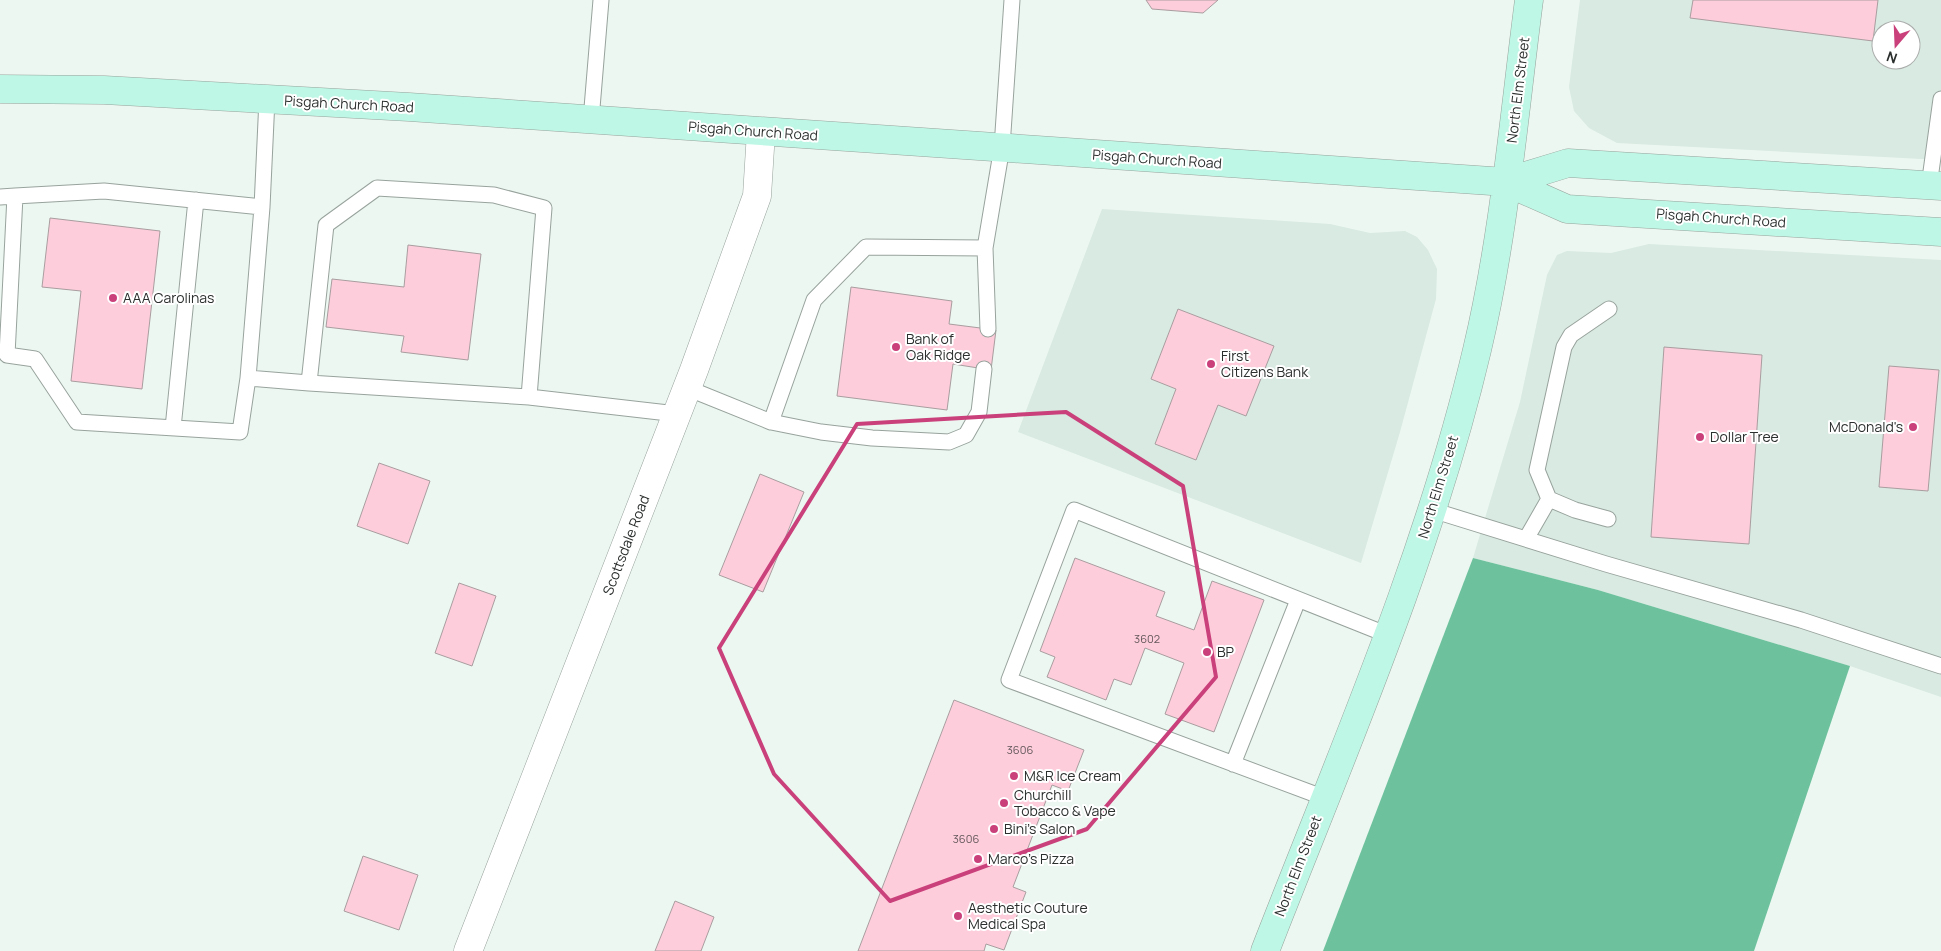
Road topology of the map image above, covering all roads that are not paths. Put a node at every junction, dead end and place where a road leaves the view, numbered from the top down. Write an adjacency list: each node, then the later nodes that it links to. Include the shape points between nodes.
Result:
1 (601, 0): 7 (lane)
2 (1012, 0): 9 (lane)
3 (1529, 0): 10 (main road, North Elm Street)
4 (0, 89): 5 (main road, Pisgah Church Road, via 104,90)
5 (267, 99): 7 (main road, Pisgah Church Road); 15 (lane)
6 (1941, 99): 11 (lane)
7 (591, 120): 8 (main road, Pisgah Church Road)
8 (760, 132): 9 (main road, Pisgah Church Road); 23 (street, Scottsdale Road, via 757,196)
9 (1002, 147): 10 (main road, Pisgah Church Road); 17 (lane)
10 (1506, 182): 11 (main road, Pisgah Church Road, via 1568,163); 16 (main road, Pisgah Church Road, via 1567,208); 29 (main road, North Elm Street, via 1478,348)
11 (1935, 186)
12 (15, 196): 13 (lane); 14 (lane, via 104,191); 27 (lane, via 7,355 35,359 77,422)
13 (0, 197)
14 (196, 200): 15 (lane); 27 (lane)
15 (262, 207): 21 (lane)
16 (1941, 232)
17 (985, 248): 19 (lane); 26 (lane, via 866,247 814,300)
18 (1609, 309): 28 (lane, via 1571,335 1564,347 1537,470)
19 (988, 329)
20 (984, 369): 26 (lane, via 979,412 966,435 948,442 872,438)
21 (248, 378): 22 (lane); 27 (lane, via 240,432)
22 (309, 383): 24 (lane); 24 (lane, via 326,225 377,188 494,195 544,208)
23 (687, 388): 25 (street, Scottsdale Road); 26 (lane)
24 (529, 397): 25 (lane)
25 (677, 414): 37 (street, Scottsdale Road)
26 (771, 422)
27 (173, 428)
28 (1549, 500): 30 (lane); 31 (lane)
29 (1432, 510): 31 (lane); 33 (main road, North Elm Street)
30 (1608, 519)
31 (1526, 539): 34 (lane, via 1801,620)
32 (1298, 600): 33 (lane); 35 (lane); 35 (lane, via 1074,510 1009,680)
33 (1388, 635): 36 (main road, North Elm Street)
34 (1941, 666)
35 (1234, 764): 36 (lane)
36 (1325, 798): 38 (main road, North Elm Street)
37 (468, 951)
38 (1265, 951)

